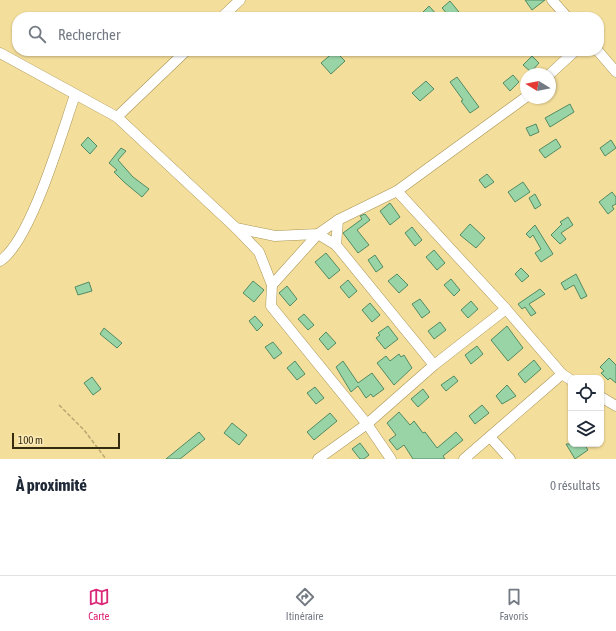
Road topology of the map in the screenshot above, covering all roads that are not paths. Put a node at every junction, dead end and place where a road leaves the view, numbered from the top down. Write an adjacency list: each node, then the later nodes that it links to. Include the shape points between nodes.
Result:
1 (240, 0): 3 (street)
2 (552, 0): 4 (street)
3 (227, 12)
4 (563, 12)
5 (0, 53): 11 (street)
6 (181, 56): 13 (street)
7 (570, 56): 9 (street)
8 (602, 56): 10 (street)
9 (556, 68)
10 (616, 72)
11 (75, 96): 13 (street); 19 (street, via 40,195 23,233)
12 (520, 101): 14 (street)
13 (117, 117): 16 (street)
14 (397, 191): 15 (street); 21 (street)
15 (338, 220): 17 (street); 18 (street)
16 (236, 228): 17 (street, via 275,236); 20 (street, via 259,252)
17 (318, 234): 18 (street); 20 (street)
18 (336, 245): 22 (street)
19 (0, 261)
20 (272, 285): 27 (street, via 271,306)
21 (506, 309): 22 (street); 23 (street)
22 (434, 365): 27 (street)
23 (562, 374): 24 (street); 28 (street)
24 (568, 378)
25 (604, 399): 26 (street)
26 (616, 406)
27 (367, 424): 29 (street); 30 (street)
28 (490, 437): 31 (street); 32 (street)
29 (318, 459)
30 (391, 459)
31 (464, 459)
32 (510, 459)

